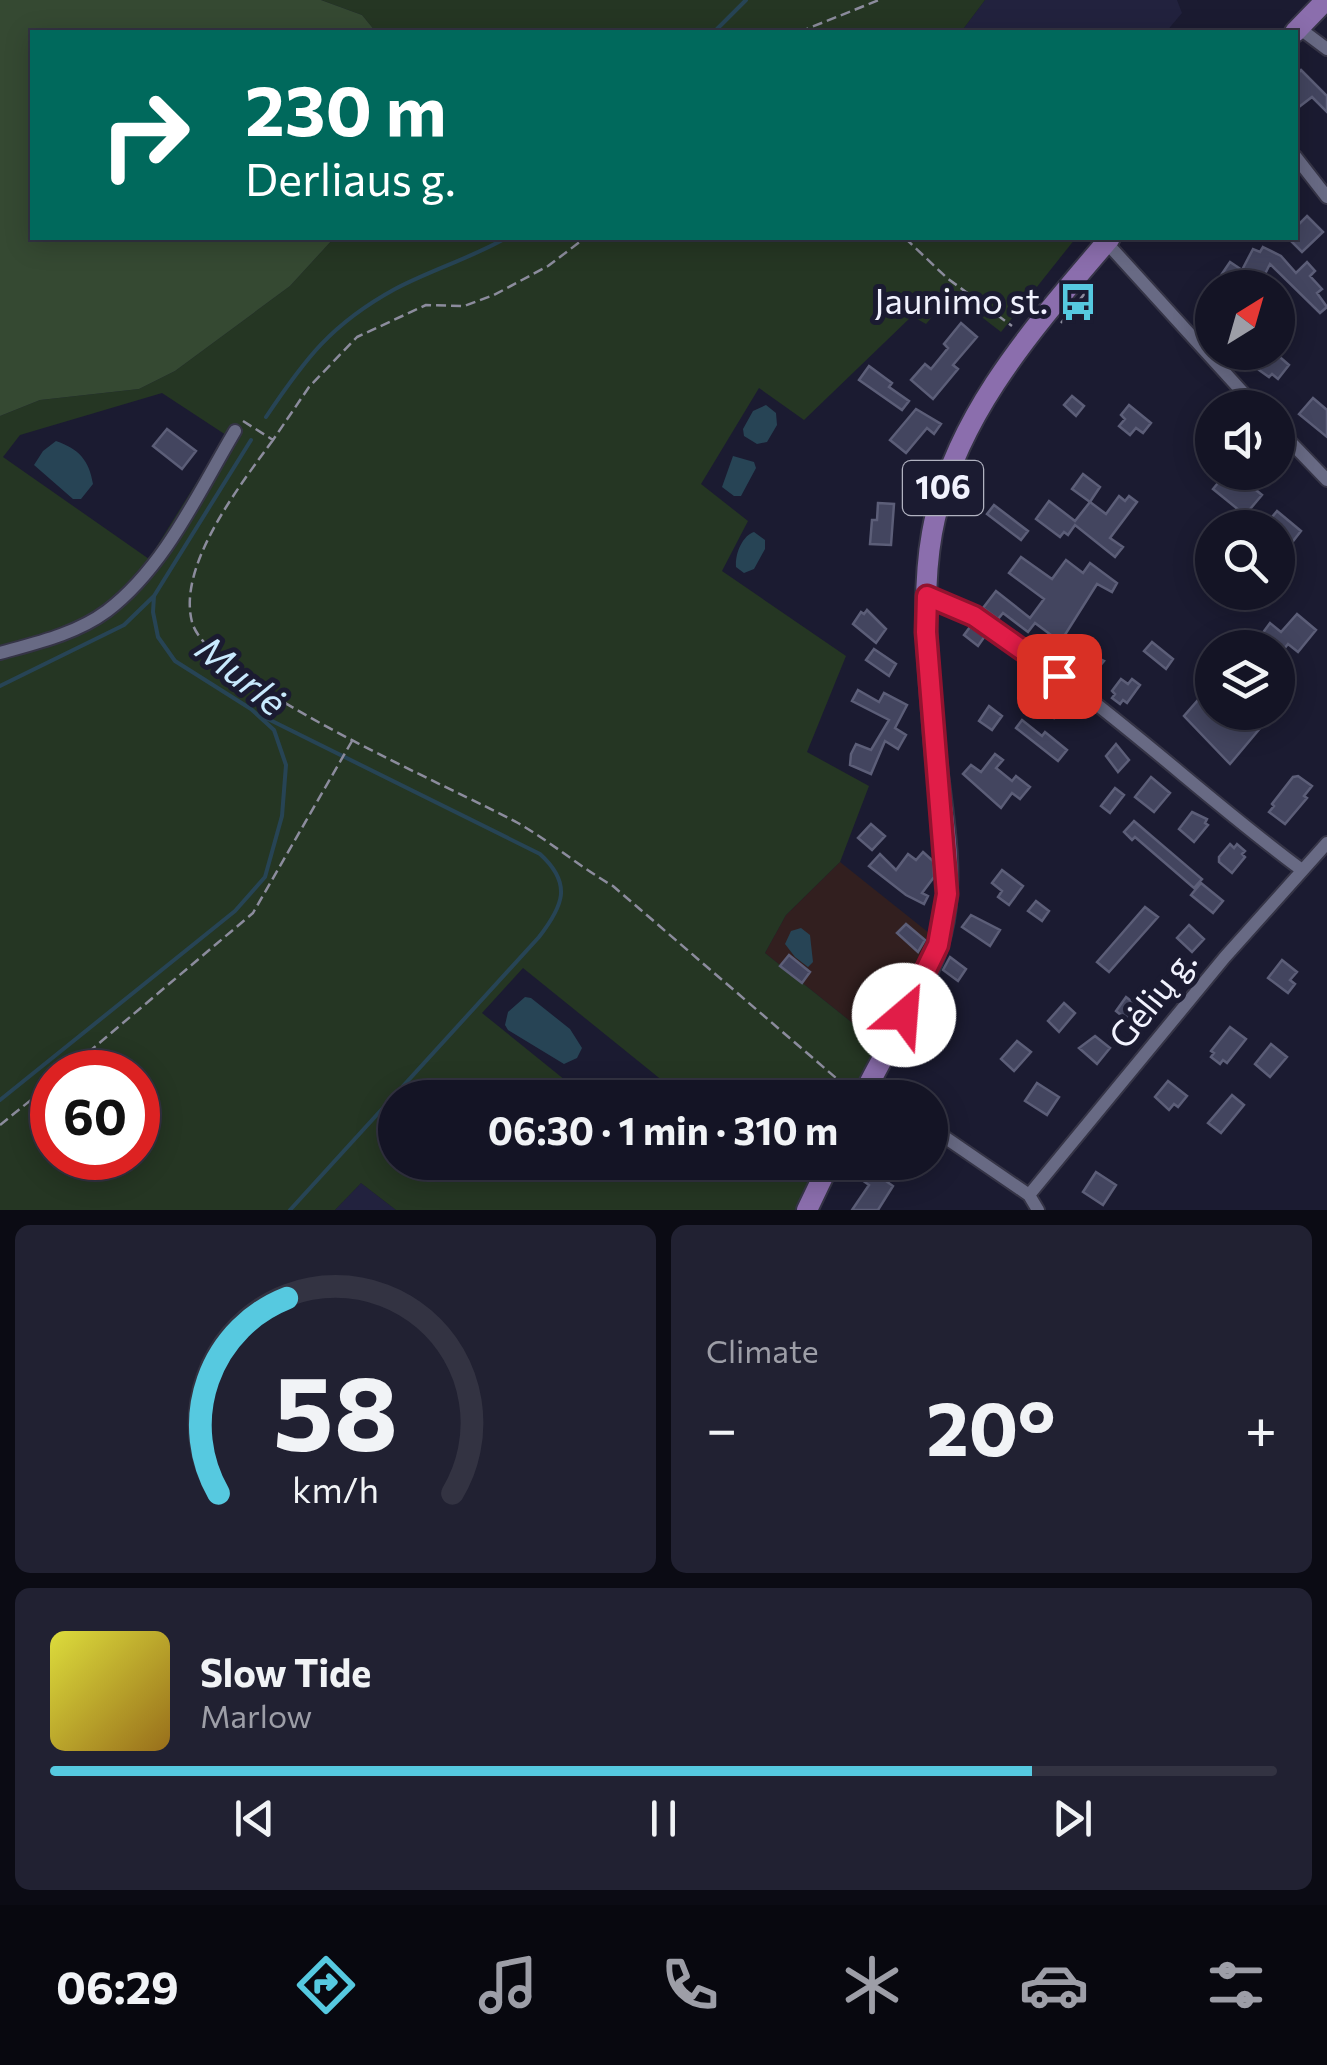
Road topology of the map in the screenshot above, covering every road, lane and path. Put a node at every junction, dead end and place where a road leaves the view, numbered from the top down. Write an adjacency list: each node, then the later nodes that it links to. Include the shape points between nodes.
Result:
1 (879, 0): 3 (path)
2 (1326, 0): 4 (main road)
3 (804, 30)
4 (1297, 30)
5 (1298, 31): 6 (street)
6 (1327, 49)
7 (1298, 160): 8 (street)
8 (1327, 197)
9 (582, 240): 18 (path, via 494,295 464,306 426,305 356,336)
10 (908, 240): 14 (path)
11 (1108, 240): 15 (street); 21 (main road, 106, via 967,428 939,500)
12 (1093, 280): 13 (path)
13 (1062, 323)
14 (1012, 326)
15 (1241, 390)
16 (252, 426): 18 (path)
17 (236, 431): 22 (street, via 140,582 104,613 58,637)
18 (273, 440): 23 (path, via 201,558 189,603 193,627 239,675)
19 (1295, 447): 20 (street)
20 (1327, 480)
21 (927, 596): 25 (street, via 974,616 1034,656); 28 (main road, 106, via 947,873 944,914 932,960)
22 (0, 654)
23 (352, 740): 26 (path, via 253,913); 27 (path, via 518,823 612,886)
24 (1327, 843): 25 (street, Gėlių g.)
25 (1302, 870): 33 (street, Gėlių g.)
26 (91, 1050)
27 (847, 1080)
28 (870, 1080)
29 (30, 1100): 30 (path)
30 (0, 1125)
31 (948, 1140): 33 (street)
32 (821, 1180): 34 (main road)
33 (1028, 1196): 35 (street)
34 (807, 1210)
35 (1038, 1210)

